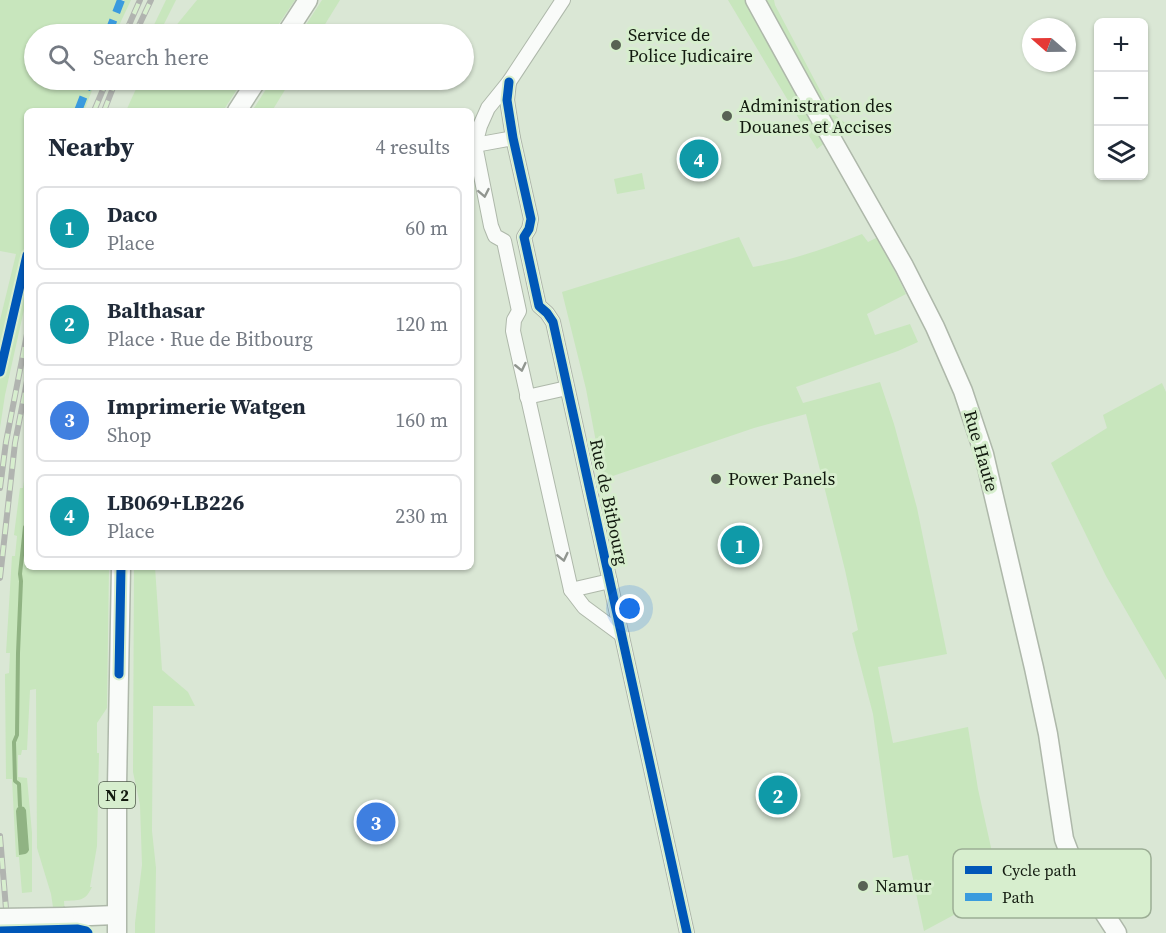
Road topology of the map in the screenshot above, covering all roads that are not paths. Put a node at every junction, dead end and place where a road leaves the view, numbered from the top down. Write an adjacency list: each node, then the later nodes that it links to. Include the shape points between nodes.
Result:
1 (308, 0): 4 (main road)
2 (563, 0): 5 (street)
3 (755, 0): 22 (main road, Rue Haute, via 904,266 963,391 984,454 1034,668)
4 (292, 24)
5 (509, 82): 8 (street, Rue de Bitbourg, via 507,100); 9 (street, via 488,108)
6 (251, 90): 7 (main road)
7 (239, 108)
8 (513, 138): 9 (street); 10 (street, Rue de Bitbourg, via 531,219)
9 (475, 146): 11 (street, one-way to 11, via 490,226 495,236)
10 (524, 237): 11 (street); 12 (street, Rue de Bitbourg)
11 (504, 241): 13 (street)
12 (532, 272): 13 (street); 14 (street, Rue de Bitbourg)
13 (512, 277): 15 (street)
14 (540, 306): 15 (street); 16 (street, Rue de Bitbourg, via 553,322)
15 (519, 310): 17 (street, one-way to 17, via 513,331)
16 (567, 388): 17 (street); 19 (street, Rue de Bitbourg)
17 (527, 397): 20 (street, one-way to 20)
18 (121, 570): 25 (main road, N 2)
19 (610, 581): 20 (street, Rue de Bitbourg); 21 (street, Rue de Bitbourg)
20 (571, 590): 21 (street, via 584,607)
21 (622, 635): 26 (street, Rue de Bitbourg)
22 (1068, 849)
23 (0, 918): 25 (main road, bridge, via 65,916)
24 (1107, 918): 27 (main road, Rue Haute)
25 (116, 924)
26 (687, 933)
27 (1117, 933)

